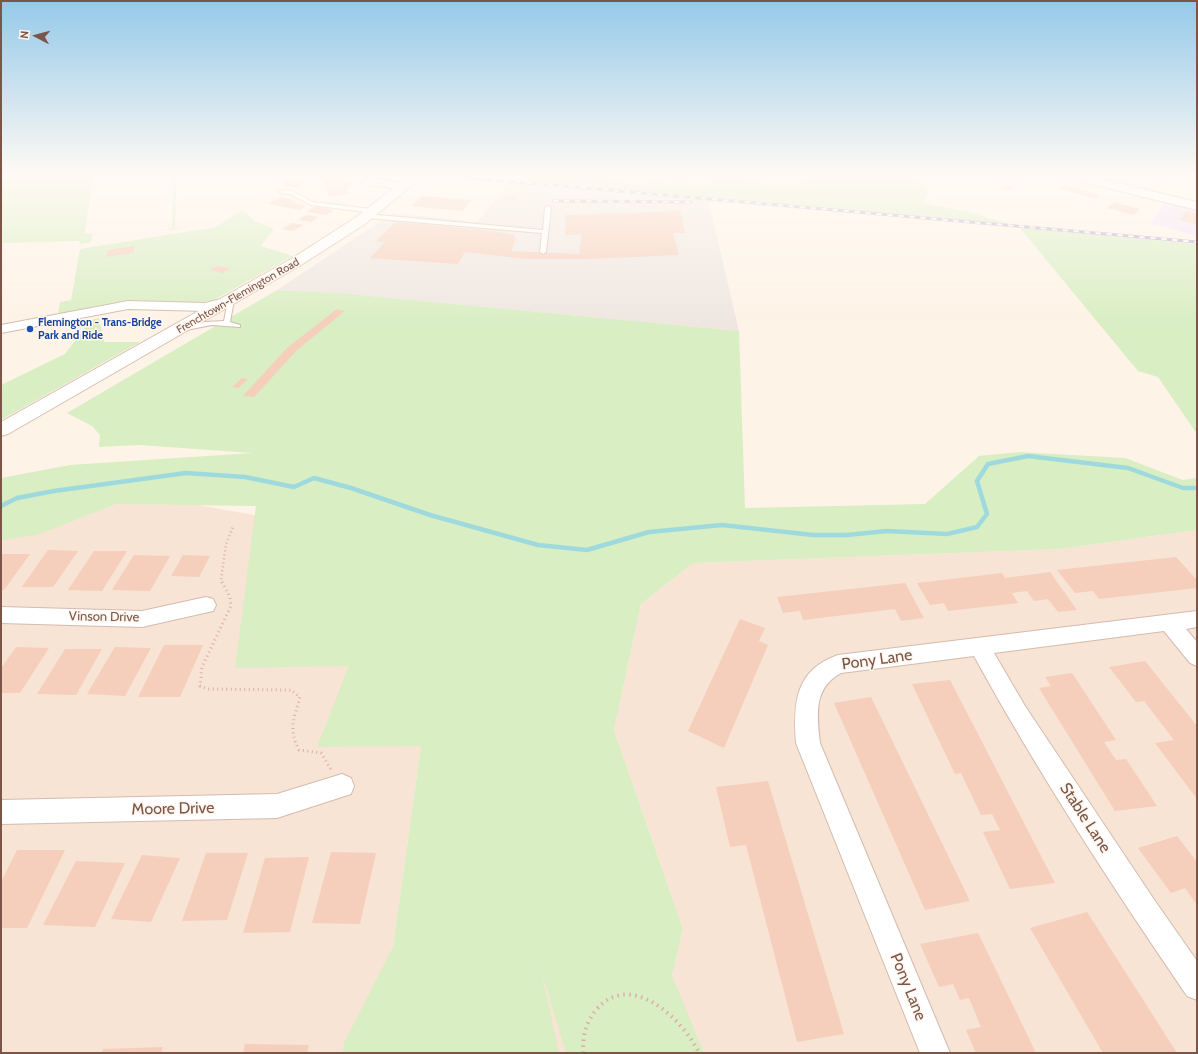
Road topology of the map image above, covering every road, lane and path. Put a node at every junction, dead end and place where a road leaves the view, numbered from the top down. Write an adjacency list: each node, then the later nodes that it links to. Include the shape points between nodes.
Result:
1 (353, 225): 6 (main road, Frenchtown-Flemington Road, via 315,251)
2 (479, 225): 4 (lane)
3 (547, 225): 4 (lane)
4 (546, 232): 5 (lane)
5 (543, 252)
6 (231, 300): 7 (street, via 205,307); 8 (lane); 11 (main road, Frenchtown-Flemington Road)
7 (184, 307): 10 (street, via 128,305); 11 (street, via 184,319)
8 (227, 322): 9 (lane); 11 (lane, via 203,323)
9 (238, 326)
10 (1, 328)
11 (180, 329): 12 (main road, Frenchtown-Flemington Road)
12 (1, 430)
13 (233, 527): 20 (path, via 226,544 221,580 230,597 230,606 202,667 200,686 208,689 291,690 296,693 300,697 291,726 294,742 299,750 320,753)
14 (206, 605): 15 (street, Vinson Drive, via 142,618)
15 (1, 615)
16 (1197, 619): 17 (street, Pony Lane)
17 (1168, 623): 18 (street, Pony Lane); 19 (street)
18 (980, 647): 22 (street, Stable Lane, via 1017,713 1145,911); 25 (street, Pony Lane, via 838,664 823,672 809,692 807,706 808,743)
19 (1197, 657)
20 (342, 786): 21 (street, Moore Drive, via 277,806)
21 (1, 812)
22 (1197, 986)
23 (583, 1053): 24 (path, via 583,1033 593,1013 605,1001 620,994 639,995 657,1005 693,1040)
24 (699, 1053)
25 (935, 1053)

